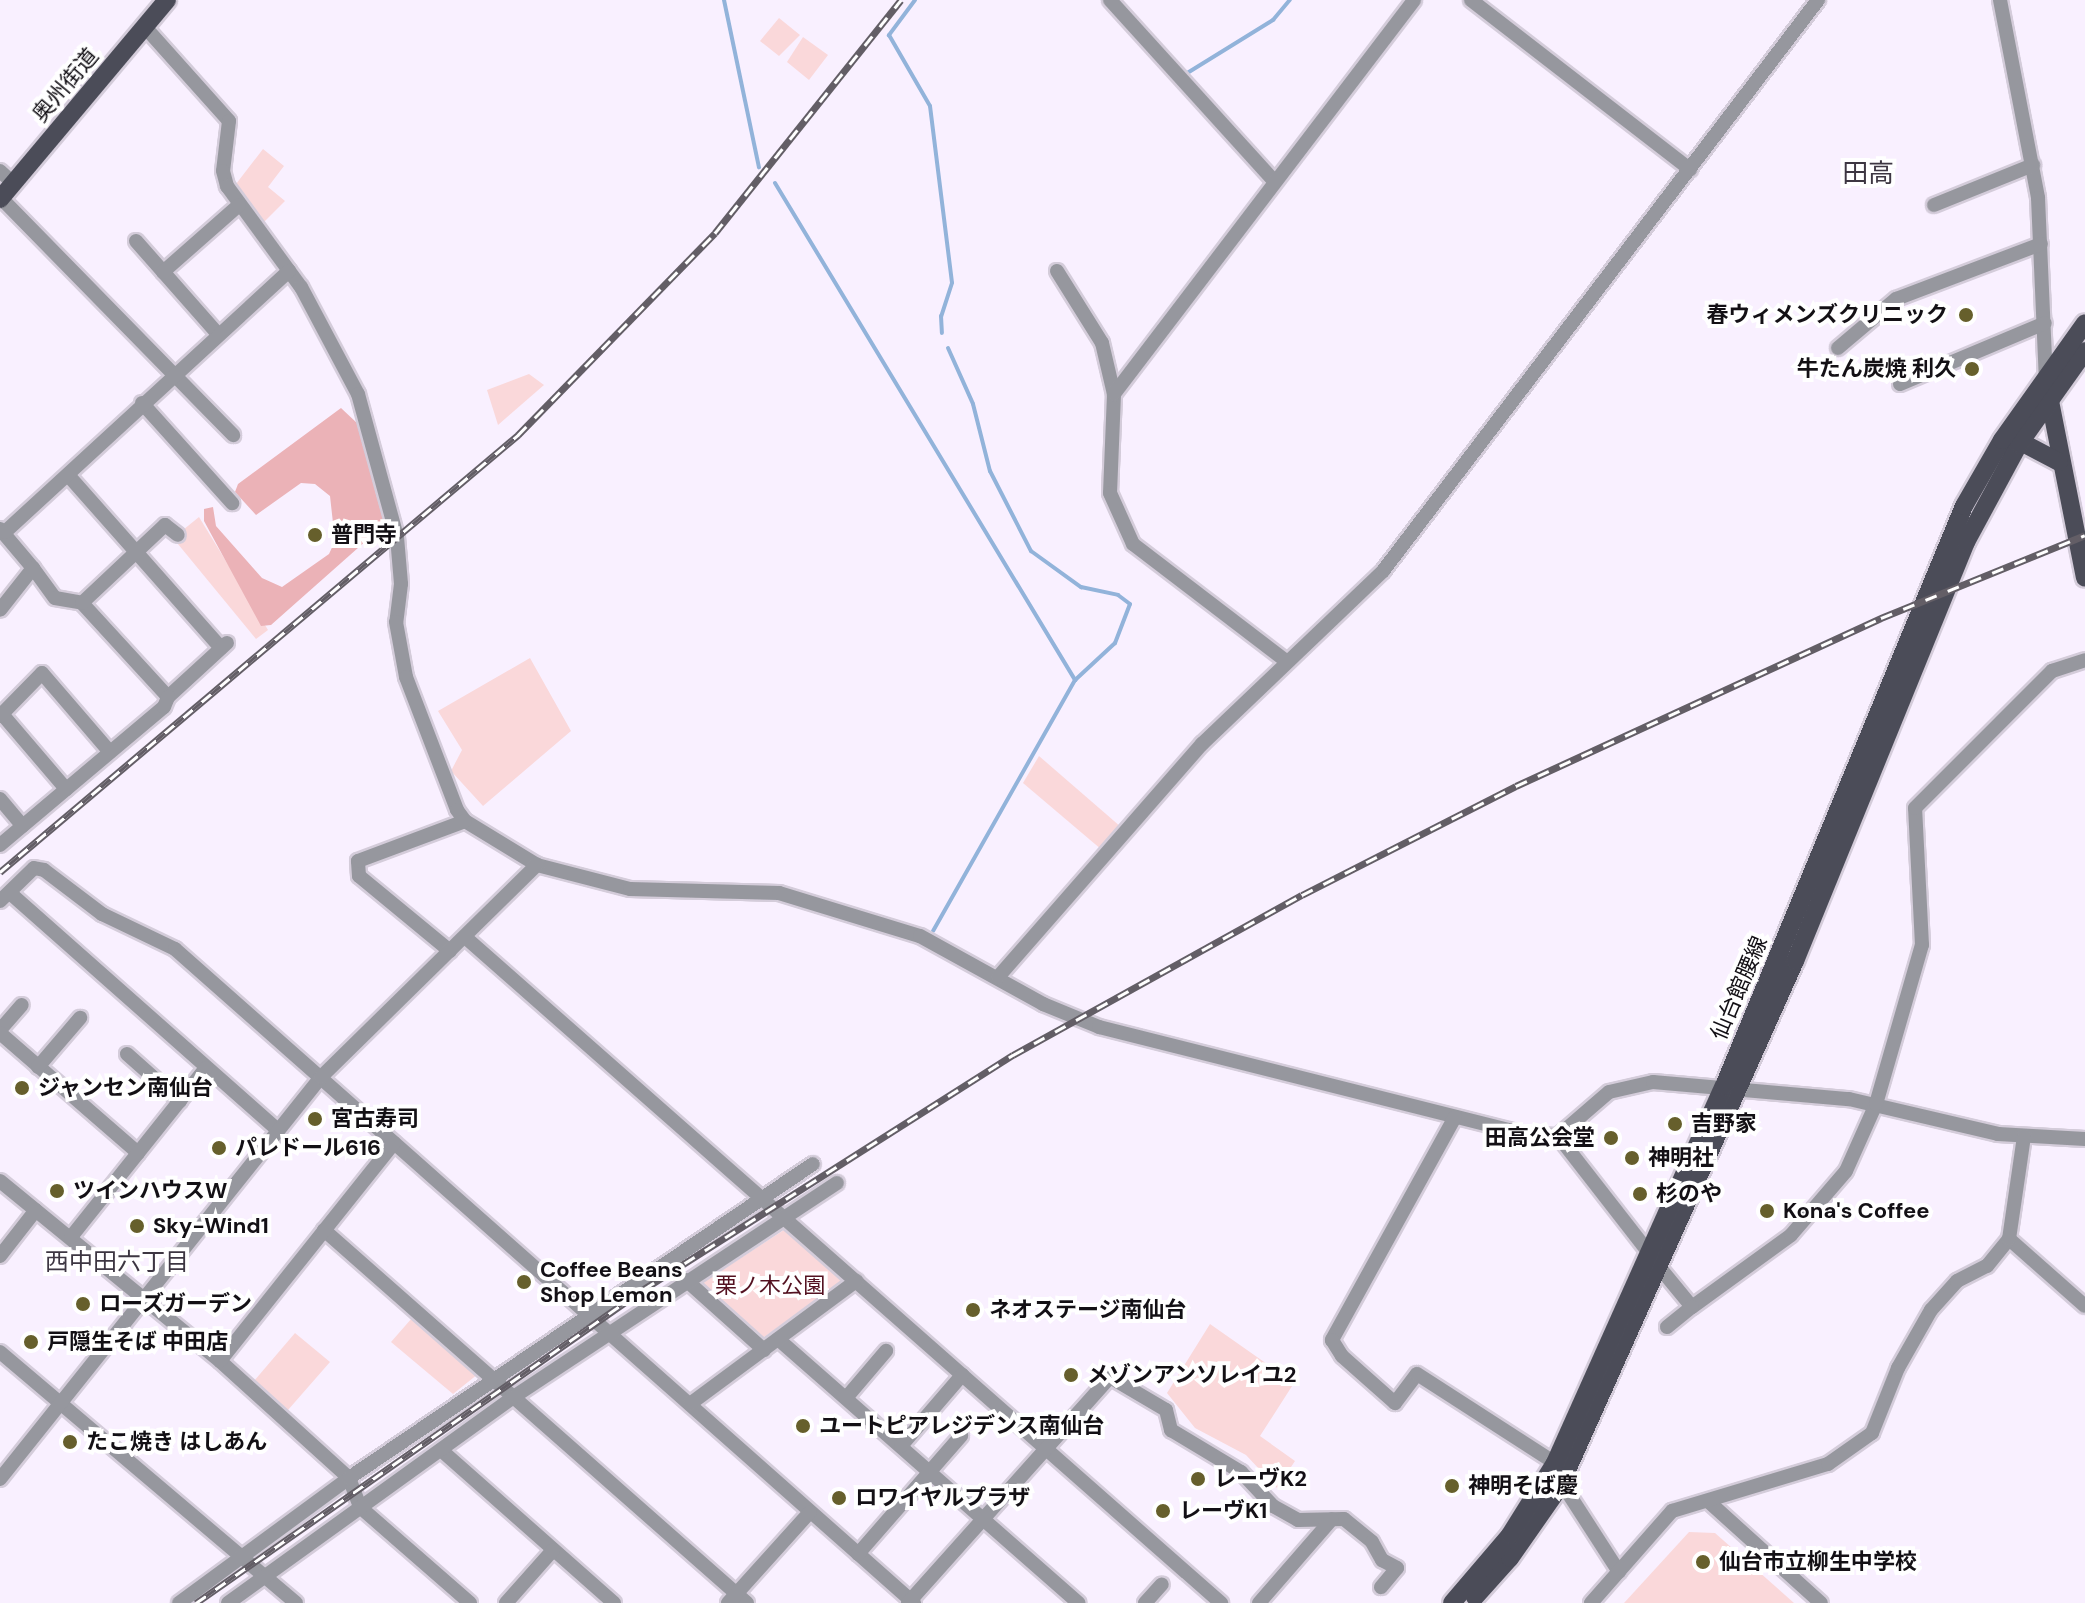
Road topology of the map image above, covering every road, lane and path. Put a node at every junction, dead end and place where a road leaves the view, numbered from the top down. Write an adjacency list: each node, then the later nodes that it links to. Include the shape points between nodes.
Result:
1 (167, 0): 7 (main road, 奥州街道)
2 (1110, 0): 10 (street)
3 (1414, 0): 10 (street)
4 (1471, 0): 9 (street)
5 (1818, 0): 9 (street)
6 (2000, 0): 8 (street)
7 (145, 27): 11 (main road, 奥州街道); 12 (street, via 229,121 223,171)
8 (2033, 165): 13 (street); 15 (street)
9 (1690, 169): 43 (street, via 1383,571)
10 (1274, 181): 27 (street)
11 (4, 188): 24 (street)
12 (239, 205): 16 (street); 18 (street)
13 (1934, 205)
14 (136, 241): 18 (street)
15 (2041, 244): 19 (street); 22 (street, via 1896,299)
16 (289, 271): 21 (street); 49 (street, via 358,394 397,537 401,584 396,622 406,677)
17 (1057, 271): 27 (street, via 1102,343)
18 (163, 272): 21 (street)
19 (2045, 323): 25 (street); 26 (street)
20 (2085, 323): 25 (main road, 仙台館腰線)
21 (218, 334): 24 (street)
22 (1838, 348)
23 (2085, 351): 28 (main road, 仙台館腰線)
24 (175, 372): 29 (street); 30 (street)
25 (2046, 378): 28 (main road); 64 (main road, 仙台館腰線, via 1995,451 1959,518)
26 (1900, 384)
27 (1114, 394): 43 (street, via 1110,493 1133,544)
28 (2050, 400): 31 (main road, 仙台館腰線); 32 (main road)
29 (142, 403): 33 (street); 34 (street)
30 (233, 435)
31 (2021, 442): 32 (main road); 64 (main road, 仙台館腰線, via 1966,542)
32 (2059, 462): 39 (main road)
33 (68, 475): 35 (street); 37 (street)
34 (232, 503)
35 (3, 531): 38 (street)
36 (178, 535): 37 (street, via 165,525)
37 (137, 551): 40 (street); 44 (street, via 224,646)
38 (33, 568): 40 (street, via 55,598); 41 (street)
39 (2085, 577)
40 (82, 603): 44 (street)
41 (0, 610)
42 (2085, 660): 66 (street, via 2052,671 1915,808 1922,945)
43 (1286, 661): 56 (street, via 1202,744)
44 (168, 697): 46 (street, via 164,707)
45 (1, 715): 46 (street, via 42,673); 47 (street)
46 (110, 752): 47 (street)
47 (66, 789): 50 (street)
48 (0, 799): 50 (street)
49 (465, 821): 52 (street); 55 (street, via 358,861 359,876)
50 (23, 826): 51 (street)
51 (0, 845)
52 (537, 865): 54 (street); 56 (street, via 630,889 779,893 920,936)
53 (5, 897): 62 (street); 63 (street, via 34,868 44,870 102,914 175,949)
54 (465, 937): 55 (street); 77 (street)
55 (450, 951): 63 (street)
56 (998, 977): 67 (street, via 1043,1004 1099,1027)
57 (22, 1005): 59 (street)
58 (80, 1018): 61 (street)
59 (0, 1032): 61 (street)
60 (127, 1054): 65 (street)
61 (38, 1067): 73 (street)
62 (206, 1068): 65 (street); 68 (street)
63 (321, 1077): 68 (street); 72 (street)
64 (1732, 1086): 66 (street); 69 (street, via 1624,1086 1598,1099); 84 (main road, 仙台館腰線)
65 (180, 1101): 73 (street)
66 (1876, 1104): 70 (street); 89 (street, via 1859,1149 1812,1213 1747,1272)
67 (1455, 1117): 69 (street, via 1516,1133); 108 (street, via 1332,1340 1342,1356 1395,1403 1417,1374)
68 (277, 1129): 87 (street)
69 (1558, 1136): 84 (street)
70 (2024, 1136): 71 (street); 82 (street)
71 (2085, 1139)
72 (394, 1143): 80 (street); 90 (street)
73 (138, 1153): 81 (street)
74 (813, 1164): 77 (street)
75 (0, 1181): 78 (street)
76 (837, 1183): 79 (street)
77 (761, 1198): 79 (street); 90 (street)
78 (36, 1210): 81 (street); 83 (street)
79 (784, 1217): 85 (street); 86 (street)
80 (324, 1230): 97 (street); 99 (street)
81 (71, 1237): 87 (street)
82 (2009, 1239): 88 (street); 113 (street, via 1987,1266 1957,1281 1931,1310 1898,1368 1880,1419 1861,1444 1805,1472)
83 (0, 1256)
84 (1655, 1261): 89 (street); 108 (main road, 仙台館腰線); 112 (main road, 仙台館腰線)
85 (686, 1280): 92 (street); 94 (street)
86 (856, 1281): 93 (street); 98 (street)
87 (145, 1297): 97 (street); 102 (street)
88 (2085, 1306)
89 (1692, 1307): 91 (street)
90 (586, 1313): 92 (street); 99 (street)
91 (1667, 1327)
92 (608, 1333): 100 (street); 103 (street)
93 (778, 1339): 94 (street); 101 (street)
94 (764, 1350): 103 (street)
95 (886, 1351): 101 (street)
96 (0, 1352): 102 (street)
97 (220, 1361): 110 (street)
98 (962, 1375): 105 (street); 106 (street)
99 (493, 1378): 100 (street); 110 (street)
100 (515, 1396): 107 (street); 125 (street)
101 (846, 1398): 105 (street)
102 (60, 1403): 111 (street); 120 (street)
103 (690, 1404): 115 (street)
104 (961, 1436): 109 (street)
105 (901, 1446): 109 (street)
106 (1047, 1449): 116 (street); 117 (street, via 1110,1377 1166,1410 1171,1430 1241,1472 1273,1506 1298,1520); 135 (street)
107 (441, 1450): 114 (street); 118 (street)
108 (1555, 1463): 137 (main road, 仙台館腰線, via 1510,1535)
109 (929, 1471): 116 (street); 119 (street)
110 (349, 1478): 114 (street); 120 (street)
111 (0, 1479)
112 (1561, 1482): 121 (street); 138 (main road, 仙台館腰線, via 1510,1558)
113 (1708, 1501): 121 (street, via 1672,1511); 140 (street)
114 (360, 1507): 122 (street); 130 (street)
115 (810, 1512): 119 (street); 125 (street)
116 (983, 1519): 126 (street); 133 (street)
117 (1332, 1519): 124 (street, via 1344,1519 1372,1542 1382,1560 1397,1568); 136 (street)
118 (553, 1550): 131 (street); 132 (street)
119 (858, 1554): 126 (street)
120 (243, 1556): 122 (street); 127 (street)
121 (1616, 1567): 139 (street)
122 (266, 1577): 128 (street); 129 (street)
123 (1162, 1584): 134 (street)
124 (1381, 1587)
125 (737, 1600)
126 (911, 1602)
127 (179, 1603)
128 (228, 1603)
129 (296, 1603)
130 (470, 1603)
131 (506, 1603)
132 (614, 1603)
133 (1078, 1603)
134 (1145, 1603)
135 (1221, 1603)
136 (1259, 1603)
137 (1452, 1603)
138 (1469, 1603)
139 (1591, 1603)
140 (1821, 1603)

